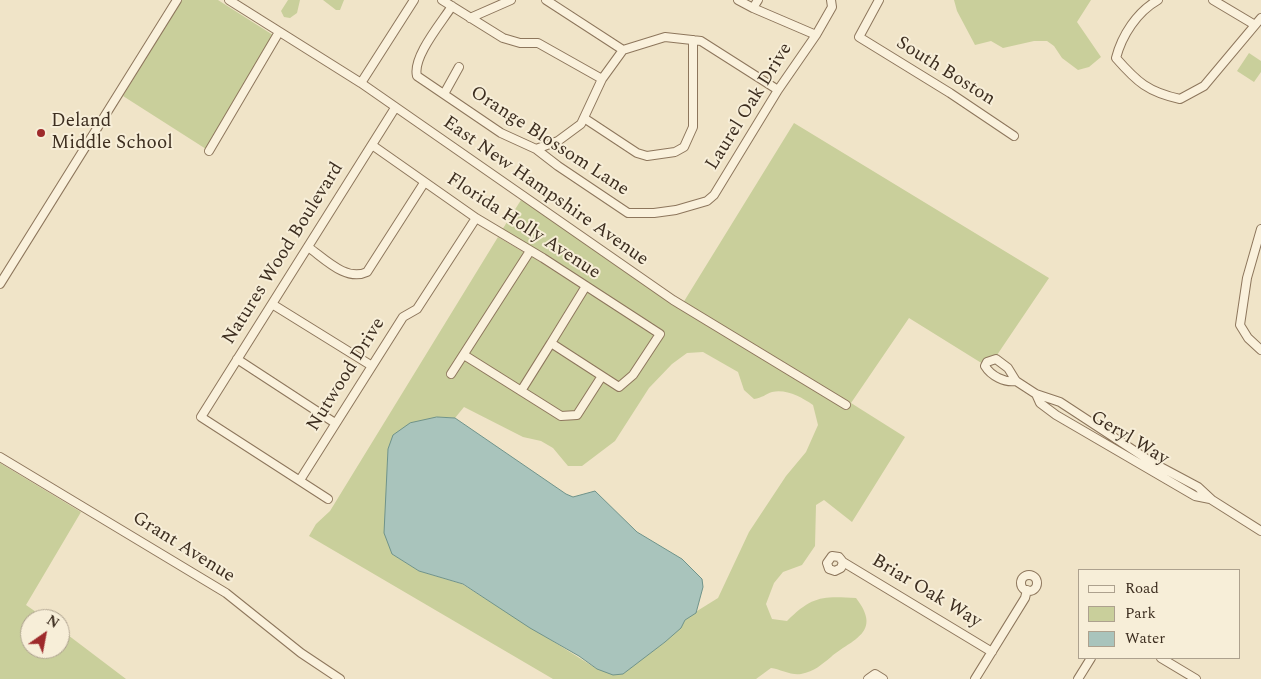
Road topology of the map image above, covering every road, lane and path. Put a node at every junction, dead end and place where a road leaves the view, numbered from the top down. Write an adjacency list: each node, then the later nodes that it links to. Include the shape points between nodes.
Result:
1 (177, 0): 39 (street)
2 (229, 0): 18 (street, East New Hampshire Avenue)
3 (414, 0): 24 (street)
4 (442, 0): 13 (street)
5 (511, 0): 15 (street)
6 (546, 0): 21 (street)
7 (738, 0): 14 (street)
8 (758, 0): 14 (street)
9 (831, 0): 19 (street, Laurel Oak Drive, via 832,7)
10 (880, 0): 29 (street, South Boston, via 859,37)
11 (1158, 0): 17 (street, via 1126,33 1116,58 1132,77 1156,94 1180,99 1204,86)
12 (1213, 0): 17 (street)
13 (452, 6): 15 (street); 26 (street, Orange Blossom Lane, via 418,58 416,71 417,76)
14 (753, 8): 19 (street)
15 (470, 18): 23 (street, via 503,38 520,43 538,43)
16 (1261, 18): 17 (street)
17 (1255, 25)
18 (279, 32): 24 (street, East New Hampshire Avenue); 32 (street)
19 (816, 36): 25 (street, Laurel Oak Drive)
20 (693, 40): 21 (street, via 665,37); 25 (street, via 701,41); 28 (street, via 693,127 684,147 675,152 647,156 637,153)
21 (622, 50): 23 (street)
22 (459, 67): 26 (street)
23 (602, 79): 28 (street)
24 (361, 83): 27 (street, East New Hampshire Avenue)
25 (778, 90): 34 (street, Laurel Oak Drive, via 714,195 707,201)
26 (444, 94): 31 (street, Orange Blossom Lane, via 501,132)
27 (395, 108): 30 (street, Natures Wood Boulevard); 52 (street, East New Hampshire Avenue, via 673,300)
28 (584, 118): 31 (street, via 576,129 558,142)
29 (1014, 136)
30 (372, 145): 33 (street, Florida Holly Avenue); 37 (street, Natures Wood Boulevard)
31 (536, 148): 34 (street, Orange Blossom Lane, via 628,212)
32 (209, 151)
33 (424, 183): 35 (street, Florida Holly Avenue); 37 (street, via 366,272 355,275 341,270)
34 (676, 210)
35 (476, 218): 38 (street, Florida Holly Avenue); 46 (street, Nutwood Drive, via 417,308 403,317)
36 (1261, 230): 43 (street, via 1247,278 1240,325)
37 (308, 247): 41 (street, Natures Wood Boulevard)
38 (530, 251): 40 (street, Florida Holly Avenue); 44 (street)
39 (0, 284)
40 (586, 286): 42 (street); 48 (street, Florida Holly Avenue, via 660,334 633,375 619,386)
41 (272, 304): 45 (street, Natures Wood Boulevard); 46 (street)
42 (551, 343): 48 (street); 50 (street)
43 (1261, 350)
44 (464, 354): 47 (street); 50 (street)
45 (237, 360): 54 (street); 58 (street, Natures Wood Boulevard, via 201,416)
46 (372, 366): 54 (street, Nutwood Drive)
47 (451, 374)
48 (602, 376): 50 (street, via 577,415 569,417 561,416)
49 (1016, 381): 51 (street, Geryl Way)
50 (520, 391)
51 (1036, 394): 53 (street, Geryl Way, via 1060,402); 55 (street, Geryl Way, via 1040,402)
52 (846, 405)
53 (1083, 416): 55 (street); 57 (street, Geryl Way)
54 (335, 423): 58 (street, Nutwood Drive)
55 (1076, 426): 57 (street, Geryl Way)
56 (0, 457): 67 (street, Grant Avenue, via 226,593)
57 (1154, 468): 60 (street, Geryl Way, via 1195,496 1212,500)
58 (300, 480): 59 (street)
59 (328, 498)
60 (1261, 531)
61 (843, 562): 63 (street, Briar Oak Way)
62 (1027, 590): 63 (street)
63 (992, 652): 70 (street)
64 (1090, 659): 71 (street)
65 (1163, 659): 66 (street)
66 (1192, 678)
67 (340, 679)
68 (868, 679): 69 (street, via 875,674)
69 (883, 679)
70 (975, 679)
71 (1078, 679)

